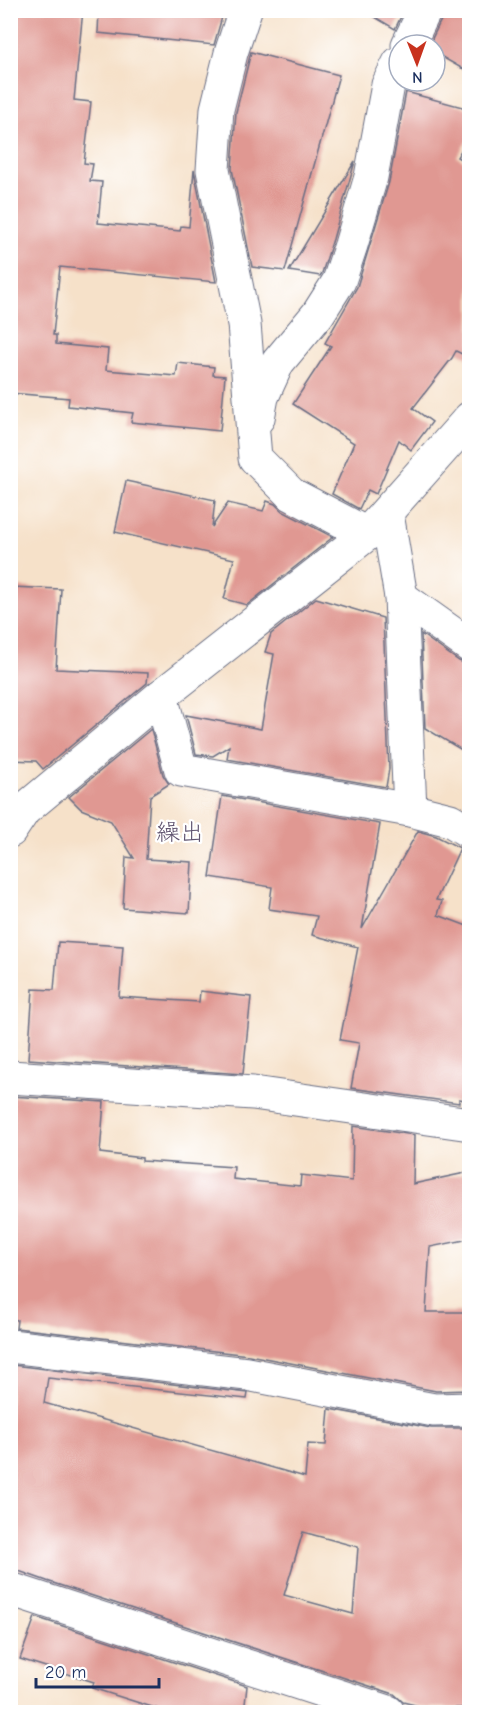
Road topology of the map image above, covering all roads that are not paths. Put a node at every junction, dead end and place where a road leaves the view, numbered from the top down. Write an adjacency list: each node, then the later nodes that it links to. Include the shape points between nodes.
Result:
1 (245, 10): 6 (street, via 217,109 213,170 244,324)
2 (425, 10): 3 (street)
3 (414, 33)
4 (387, 90): 6 (street, via 370,177 339,281 318,314 278,362 262,397)
5 (470, 418): 7 (street)
6 (254, 440): 7 (street, via 255,459 291,494)
7 (377, 524): 8 (street); 10 (street)
8 (401, 597): 9 (street); 11 (street)
9 (470, 646)
10 (161, 696): 11 (street, via 181,770); 12 (street)
11 (410, 810): 13 (street, via 450,820)
12 (15, 816)
13 (470, 832)
14 (10, 1077): 15 (street, via 254,1093)
15 (470, 1124)
16 (10, 1346): 17 (street, via 247,1374 434,1410)
17 (470, 1409)
18 (10, 1589): 19 (street)
19 (388, 1713)

